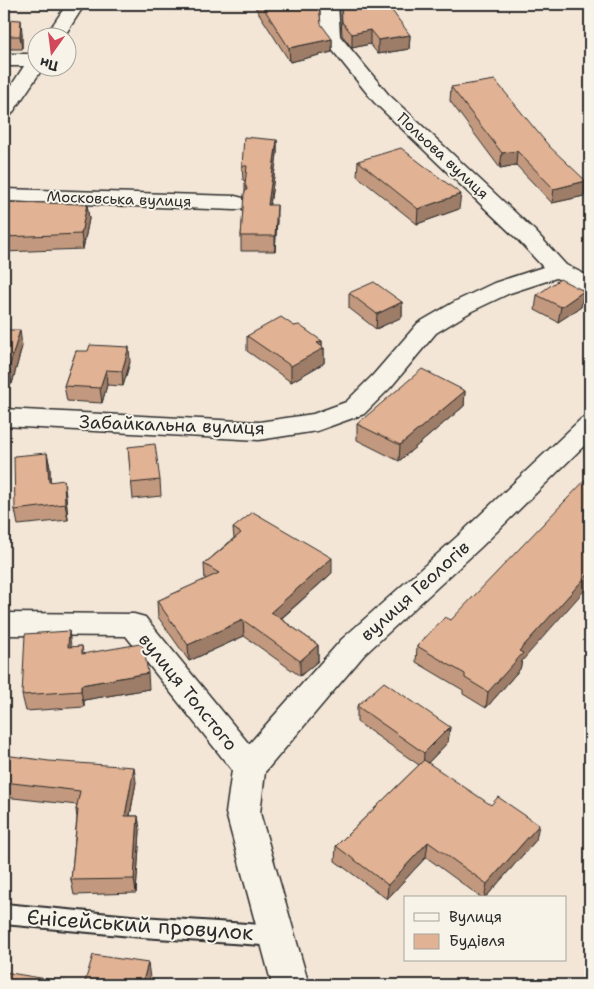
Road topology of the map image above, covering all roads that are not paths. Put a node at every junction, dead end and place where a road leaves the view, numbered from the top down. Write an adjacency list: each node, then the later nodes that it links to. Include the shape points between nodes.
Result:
1 (76, 4): 3 (street)
2 (329, 4): 10 (street, Польова вулиця, via 331,37 381,98 527,236)
3 (60, 28)
4 (4, 60): 5 (street)
5 (28, 60)
6 (28, 74): 7 (street)
7 (4, 111)
8 (4, 195): 9 (street, Московська вулиця)
9 (235, 203)
10 (558, 270): 11 (street, Польова вулиця); 12 (street, Забайкальна вулиця, via 502,288 427,328 355,408 317,422 259,430)
11 (590, 286)
12 (4, 418)
13 (590, 425): 15 (street, вулиця Геологів, via 470,541 353,647)
14 (4, 624): 15 (street, вулиця Толстого, via 134,624)
15 (249, 767): 17 (street, via 243,813)
16 (4, 914): 17 (lane, Єнісейський провулок)
17 (276, 936): 18 (street)
18 (290, 985)

